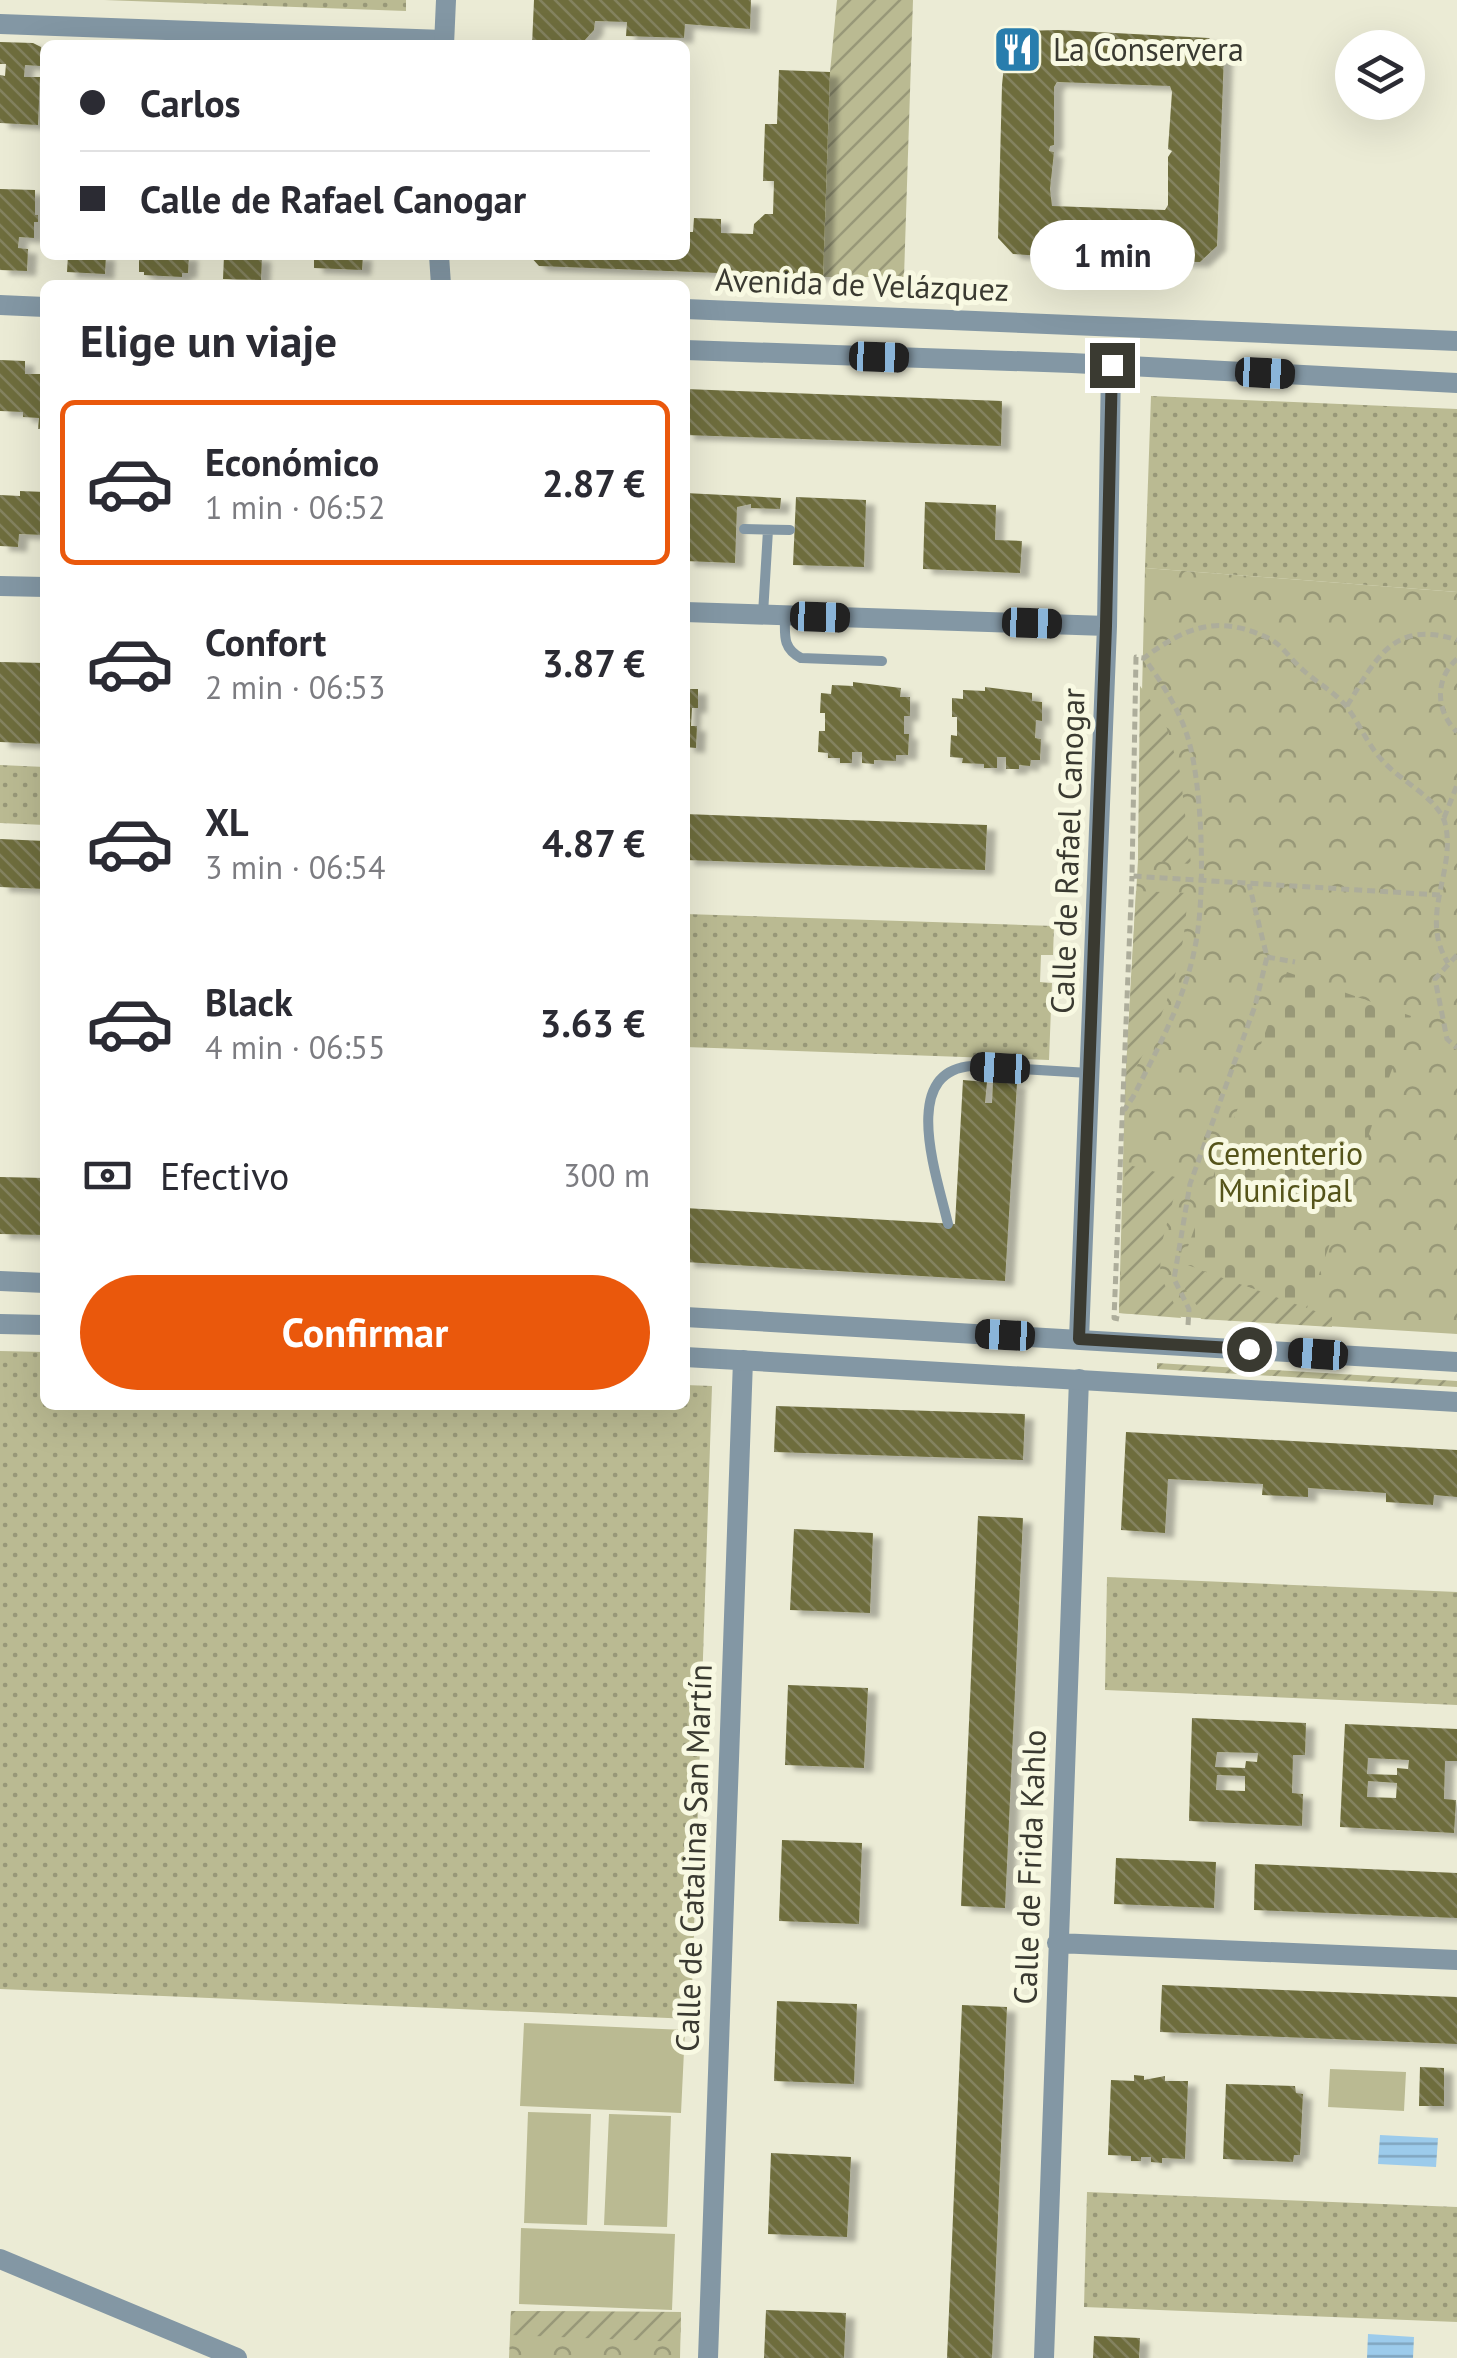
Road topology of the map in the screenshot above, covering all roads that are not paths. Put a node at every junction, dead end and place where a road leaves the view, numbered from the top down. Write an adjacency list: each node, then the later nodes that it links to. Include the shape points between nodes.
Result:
1 (446, 0): 4 (street)
2 (0, 24): 3 (street)
3 (395, 40)
4 (444, 40)
5 (0, 305): 6 (street)
6 (40, 307)
7 (690, 308): 8 (street, Avenida de Velázquez)
8 (1457, 341)
9 (690, 350): 10 (street)
10 (1112, 365): 11 (street); 20 (street, Calle de Rafael Canogar)
11 (1457, 382)
12 (744, 529): 13 (lane)
13 (768, 530): 14 (lane); 18 (lane)
14 (790, 530)
15 (0, 586): 16 (street)
16 (40, 587)
17 (690, 612): 18 (street)
18 (763, 615): 19 (street)
19 (785, 616): 20 (street); 21 (lane, via 786,644 801,658)
20 (1106, 626): 22 (street, Calle de Rafael Canogar)
21 (882, 660)
22 (1090, 1074): 23 (lane, via 972,1066 938,1080 927,1123); 29 (street, Calle de Rafael Canogar)
23 (948, 1224)
24 (0, 1282): 25 (street)
25 (40, 1284)
26 (690, 1316): 29 (street)
27 (0, 1324): 28 (street)
28 (40, 1326)
29 (1079, 1339): 32 (street)
30 (690, 1357): 31 (street)
31 (743, 1360): 33 (street); 39 (street, Calle de Catalina San Martín)
32 (1457, 1362)
33 (1079, 1379): 34 (street); 35 (street, Calle de Frida Kahlo)
34 (1457, 1402)
35 (1057, 1943): 36 (street); 40 (street, Calle de Frida Kahlo)
36 (1457, 1960)
37 (0, 2259): 38 (street)
38 (237, 2358)
39 (708, 2358)
40 (1044, 2358)

